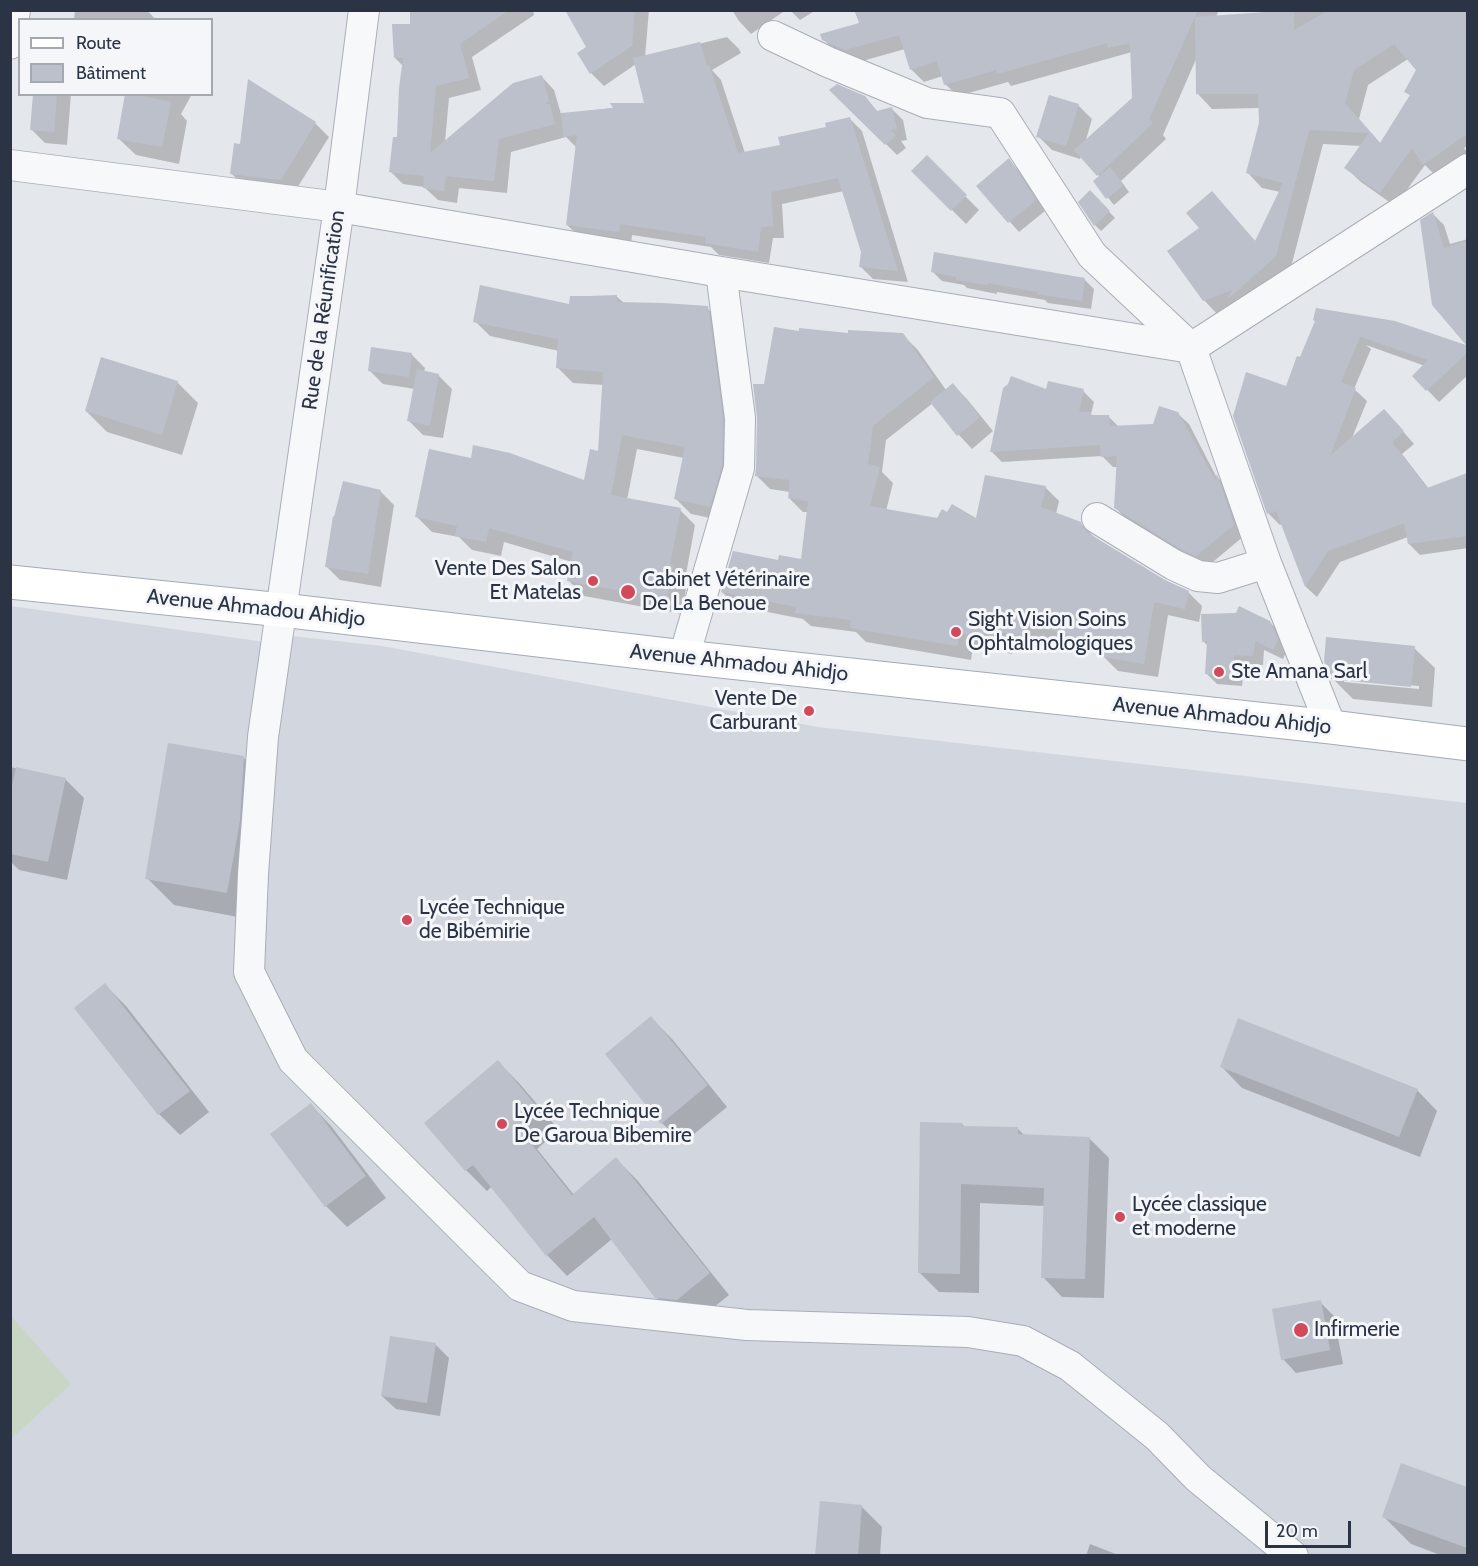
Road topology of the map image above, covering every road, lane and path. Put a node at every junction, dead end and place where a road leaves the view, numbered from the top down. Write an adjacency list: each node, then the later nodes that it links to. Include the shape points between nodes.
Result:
1 (15, 10): 4 (street)
2 (364, 10): 7 (street, Rue de la Réunification)
3 (773, 36): 9 (street, via 927,103 1000,113 1092,255)
4 (10, 44)
5 (10, 165): 7 (street)
6 (1467, 168): 9 (street)
7 (339, 207): 8 (street); 13 (street, Rue de la Réunification)
8 (721, 272): 9 (street); 14 (street, via 740,418 739,468)
9 (1191, 348): 11 (street)
10 (1097, 518): 11 (street, via 1198,576 1218,578)
11 (1266, 563): 15 (street)
12 (10, 582): 13 (main road, Avenue Ahmadou Ahidjo)
13 (282, 610): 14 (main road, Avenue Ahmadou Ahidjo); 17 (street, Rue de la Réunification, via 263,737 249,972 293,1060 520,1286 584,1308 747,1325 968,1332 1023,1341 1070,1366 1157,1436 1198,1478)
14 (684, 657): 15 (main road, Avenue Ahmadou Ahidjo)
15 (1331, 728): 16 (main road, Avenue Ahmadou Ahidjo)
16 (1467, 744)
17 (1293, 1556)

